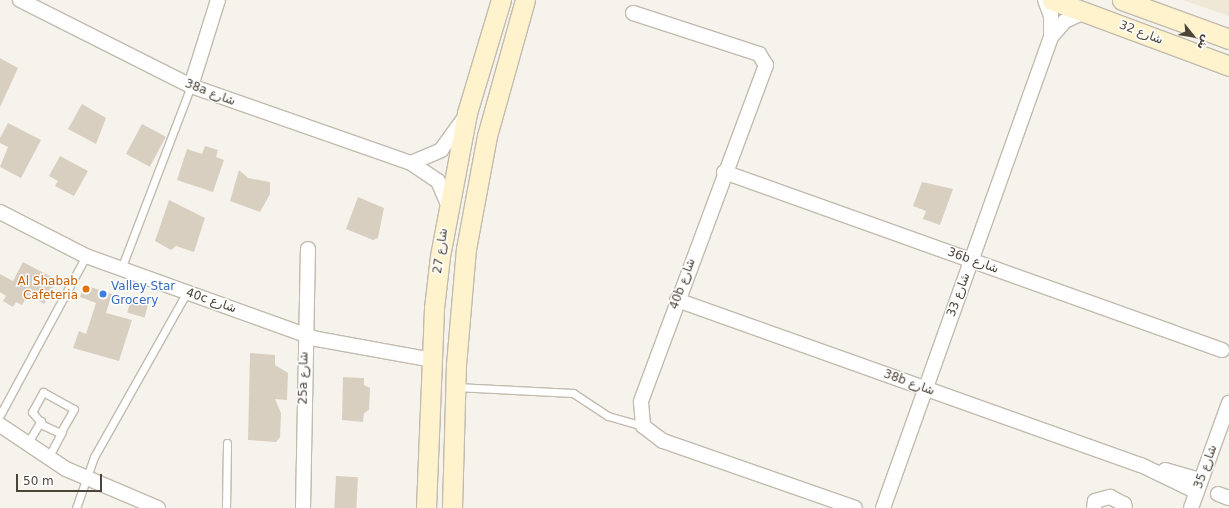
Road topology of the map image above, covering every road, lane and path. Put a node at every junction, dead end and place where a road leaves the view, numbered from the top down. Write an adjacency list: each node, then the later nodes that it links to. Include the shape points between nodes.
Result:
1 (20, 0): 13 (street, 38a شارع)
2 (218, 0): 13 (street)
3 (501, 0): 14 (street, شارع 27)
4 (525, 0): 28 (street, شارع 27, via 511,43 476,192 460,307)
5 (1045, 0): 10 (street, شارع 33, via 1051,16)
6 (1052, 0): 8 (street, شارع 32)
7 (1122, 0): 11 (street, شارع 32)
8 (1084, 12): 10 (street, شارع 33, via 1065,21); 12 (street, شارع 32)
9 (633, 13): 16 (street, 40b شارع, via 764,58 765,68)
10 (1051, 37): 21 (street, شارع 33)
11 (1229, 39)
12 (1224, 62)
13 (191, 86): 15 (street, 38a شارع); 22 (lane)
14 (467, 113): 15 (street, via 442,150); 17 (street, شارع 27)
15 (411, 163): 17 (street, 38a شارع, via 438,181)
16 (724, 172): 21 (street, 36b شارع); 24 (street, 40b شارع)
17 (448, 204): 27 (street, شارع 27, via 434,308)
18 (0, 212): 20 (street, 40c شارع)
19 (308, 249): 25 (street, 25a شارع)
20 (86, 256): 22 (street, 40c شارع); 31 (lane)
21 (972, 260): 26 (street, 36b شارع); 29 (street, شارع 33)
22 (121, 268): 23 (street, 40c شارع)
23 (187, 292): 25 (street, 40c شارع); 39 (lane, via 94,457)
24 (677, 300): 29 (street, 38b شارع); 34 (street, 40b شارع, via 641,402)
25 (304, 334): 27 (street, 40c شارع, via 330,342); 44 (street, 25a شارع)
26 (1222, 350)
27 (432, 360): 45 (street, شارع 27)
28 (455, 387): 34 (lane, via 573,393 608,416); 46 (street, شارع 27)
29 (925, 390): 40 (street, 38b شارع); 48 (street, شارع 33)
30 (1229, 403): 40 (street, شارع 35)
31 (0, 415)
32 (40, 421): 35 (lane, via 57,434); 35 (lane, via 32,409 46,392 74,409); 37 (lane)
33 (0, 425): 37 (street)
34 (643, 426): 47 (street, via 663,441)
35 (62, 432): 38 (lane)
36 (227, 443): 43 (lane)
37 (27, 444): 38 (street)
38 (48, 458): 39 (street)
39 (86, 479): 41 (lane); 42 (street)
40 (1199, 486): 51 (street, شارع 35)
41 (76, 508)
42 (158, 508)
43 (226, 508)
44 (303, 508)
45 (426, 508)
46 (452, 508)
47 (855, 508)
48 (883, 508)
49 (1094, 508): 50 (street, via 1095,500 1110,497 1124,504)
50 (1125, 508)
51 (1191, 508)

